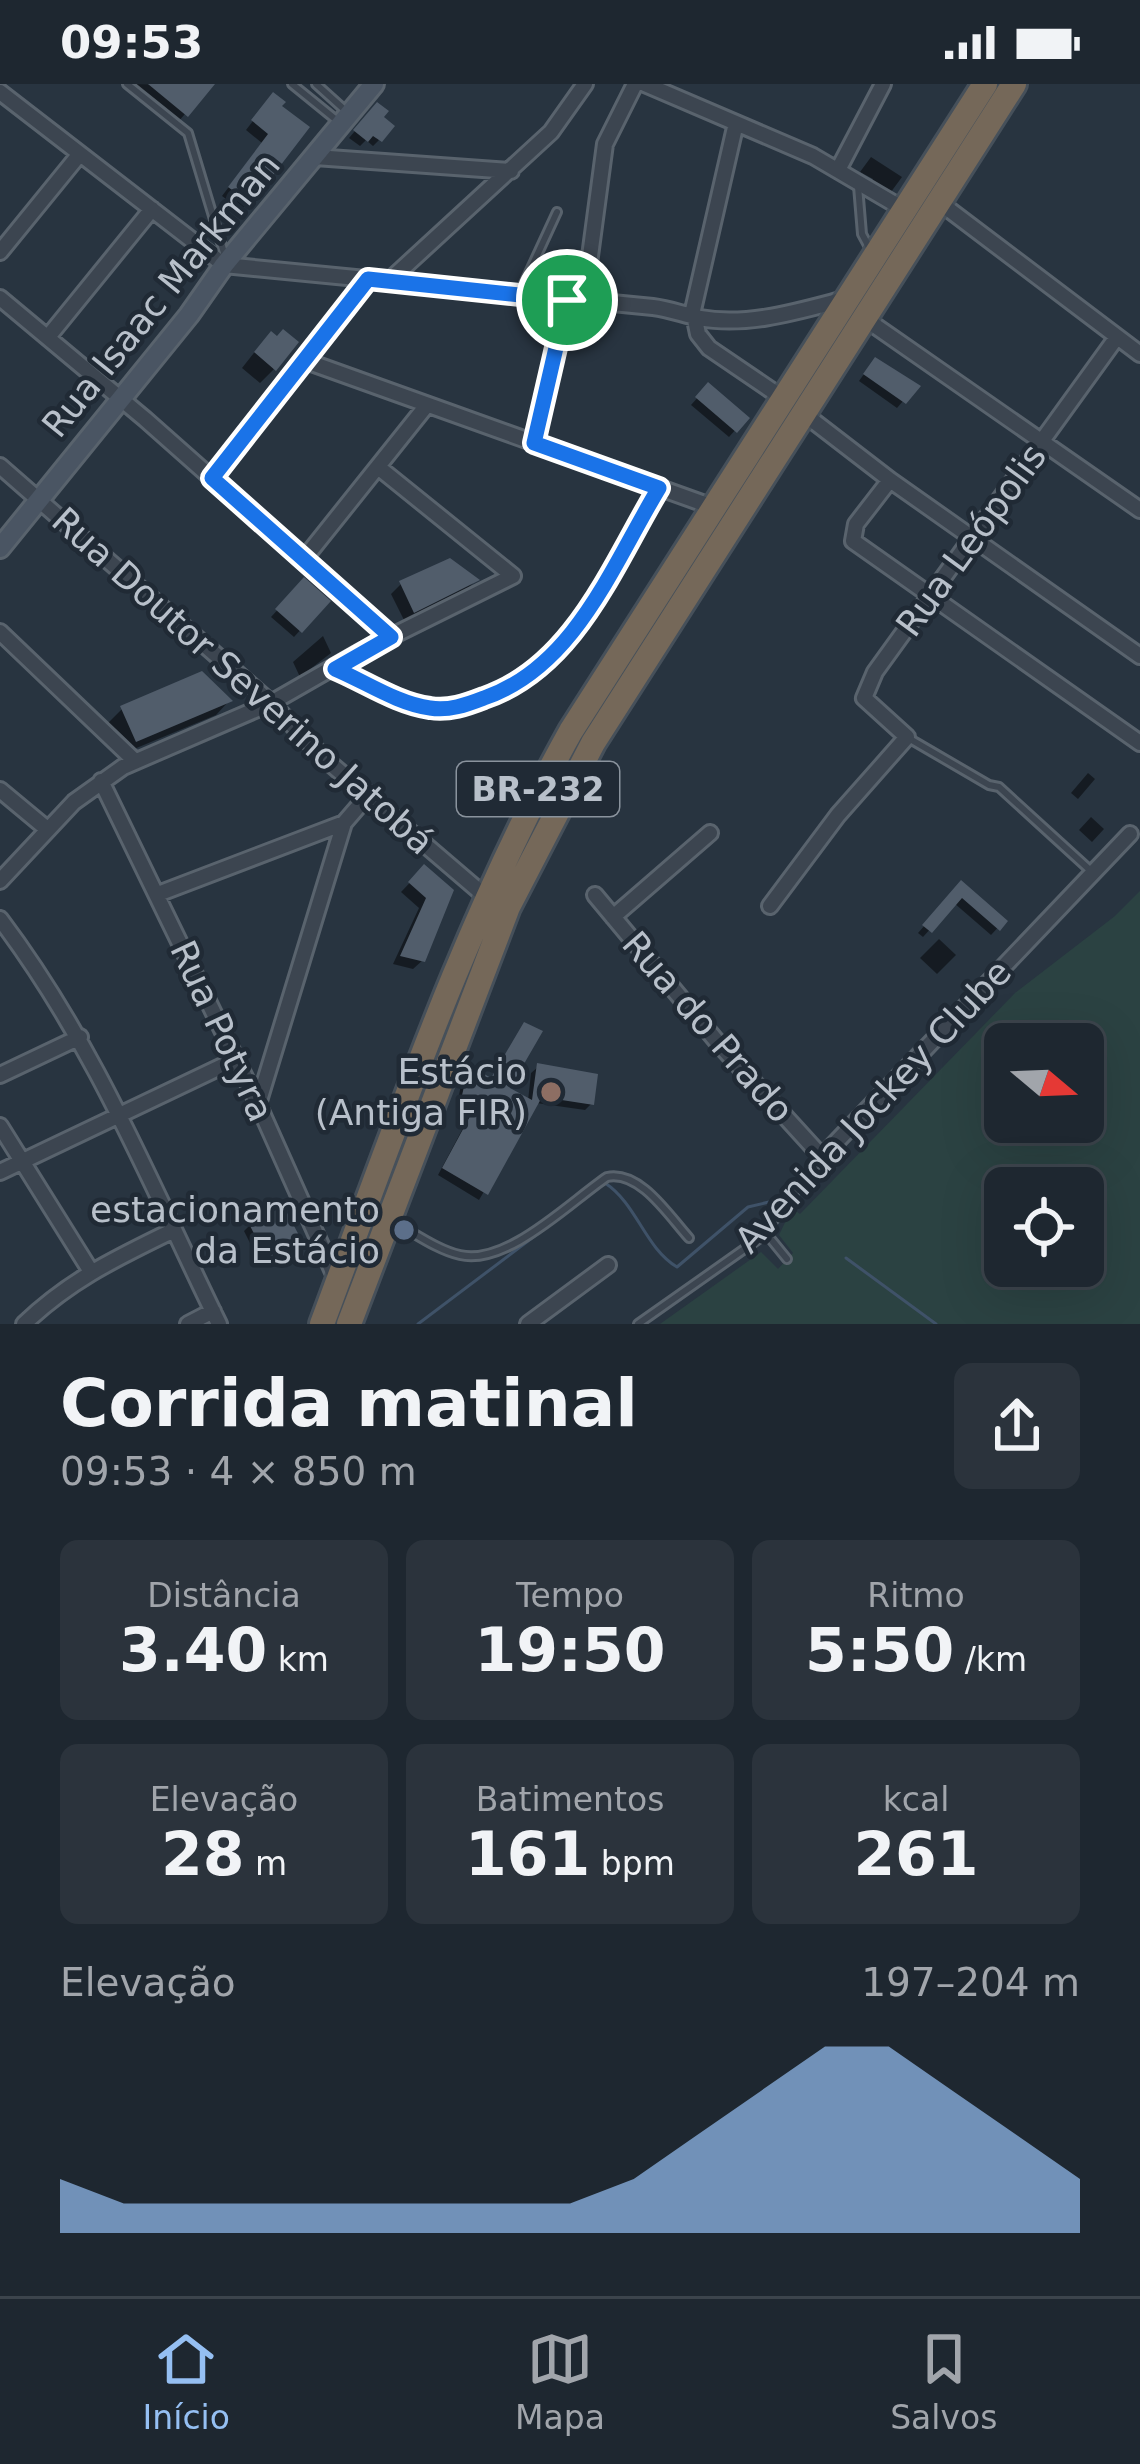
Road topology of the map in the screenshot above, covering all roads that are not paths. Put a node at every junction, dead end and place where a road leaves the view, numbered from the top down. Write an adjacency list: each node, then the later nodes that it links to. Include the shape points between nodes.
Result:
1 (127, 84): 26 (lane, via 188,133)
2 (292, 84): 12 (lane)
3 (374, 84): 13 (street, Rua Isaac Markman)
4 (585, 84): 18 (street)
5 (635, 84): 33 (street, via 605,144)
6 (645, 84): 14 (street)
7 (883, 84): 17 (street)
8 (985, 84): 22 (highway, BR-232)
9 (1014, 84): 20 (highway, BR-232)
10 (320, 85): 12 (lane); 13 (lane)
11 (2, 98): 15 (street)
12 (311, 100): 13 (lane)
13 (346, 119): 16 (street, Rua Isaac Markman)
14 (736, 123): 17 (street); 34 (street)
15 (80, 155): 21 (street); 24 (street)
16 (315, 157): 18 (street); 26 (street, Rua Isaac Markman)
17 (838, 170): 19 (street)
18 (511, 171): 28 (street)
19 (859, 183): 22 (street); 25 (lane, via 862,234)
20 (939, 202): 35 (highway, BR-232); 37 (street)
21 (152, 209): 26 (street); 36 (street)
22 (905, 210): 25 (highway, BR-232)
23 (556, 212): 29 (lane)
24 (0, 253)
25 (875, 255): 31 (highway, BR-232)
26 (225, 264): 27 (street); 40 (street, Rua Isaac Markman)
27 (368, 279): 28 (street); 39 (street)
28 (390, 280): 29 (street)
29 (519, 295): 32 (street)
30 (0, 298): 36 (street)
31 (845, 299): 34 (street, via 760,318); 42 (highway, BR-232)
32 (567, 300): 33 (street); 44 (street)
33 (584, 301): 34 (street)
34 (696, 318): 42 (street, via 709,348)
35 (864, 318): 42 (highway, BR-232); 43 (street)
36 (48, 337): 40 (street)
37 (1117, 338): 38 (street); 43 (street, Rua Leópolis)
38 (1140, 354)
39 (306, 362): 41 (street); 47 (street)
40 (120, 397): 47 (street); 50 (street, Rua Isaac Markman)
41 (427, 405): 44 (street); 46 (street)
42 (793, 406): 48 (street); 51 (highway, BR-232); 89 (highway, BR-232, via 551,819 501,925)
43 (1042, 441): 52 (street); 53 (street, Rua Leópolis)
44 (534, 443): 49 (street)
45 (0, 466): 50 (street, Rua Doutor Severino Jatobá)
46 (378, 467): 55 (street); 58 (street, via 513,576)
47 (212, 478): 55 (street)
48 (890, 480): 53 (street); 56 (street, via 852,539)
49 (659, 488): 51 (street); 60 (street, via 576,629 514,686 431,708)
50 (40, 498): 54 (street, Rua Isaac Markman); 61 (street, Rua Doutor Severino Jatobá)
51 (713, 507): 75 (highway, BR-232, via 571,730)
52 (1140, 509)
53 (974, 538): 56 (street, Rua Leópolis); 59 (street)
54 (0, 548)
55 (304, 560): 58 (street)
56 (929, 596): 62 (street, Rua Leópolis, via 864,698); 63 (street)
57 (0, 632): 64 (street)
58 (391, 637): 60 (street)
59 (1140, 656)
60 (335, 669): 61 (street)
61 (271, 703): 64 (street); 67 (street, Rua Doutor Severino Jatobá)
62 (907, 737): 72 (lane, via 999,787); 77 (street)
63 (1140, 743)
64 (135, 761): 65 (street)
65 (101, 781): 69 (street); 74 (street, Rua Potyra)
66 (0, 790): 69 (street)
67 (369, 794): 68 (street); 75 (street, Rua Doutor Severino Jatobá)
68 (344, 823): 74 (street); 83 (street)
69 (47, 829): 73 (street)
70 (710, 833): 78 (street)
71 (1130, 834): 72 (street, Avenida Jockey Clube)
72 (1094, 873): 86 (street, Avenida Jockey Clube)
73 (0, 880)
74 (158, 894): 81 (street, Rua Potyra)
75 (485, 896): 96 (highway, BR-232)
76 (596, 896): 78 (street, Rua do Prado)
77 (770, 906)
78 (613, 917): 86 (street, Rua do Prado)
79 (0, 919): 80 (street)
80 (80, 1037): 82 (street); 84 (street)
81 (235, 1060): 83 (street, Rua Potyra); 84 (street)
82 (0, 1075)
83 (258, 1104): 96 (street, Rua Potyra)
84 (121, 1113): 87 (street); 90 (street)
85 (0, 1126): 87 (street)
86 (822, 1157): 91 (lane, Avenida Jockey Clube)
87 (22, 1161): 88 (street); 95 (street)
88 (0, 1172)
89 (389, 1219): 92 (lane, via 450,1252 487,1255 622,1174); 101 (highway, BR-232)
90 (174, 1230): 95 (street); 97 (street)
91 (765, 1232): 93 (lane); 103 (lane, Avenida Jockey Clube)
92 (689, 1238)
93 (788, 1259)
94 (608, 1264): 102 (street)
95 (91, 1270): 98 (street)
96 (338, 1283): 100 (highway, BR-232)
97 (216, 1317): 99 (street)
98 (24, 1324)
99 (188, 1324)
100 (322, 1324)
101 (349, 1324)
102 (529, 1324)
103 (638, 1324)

